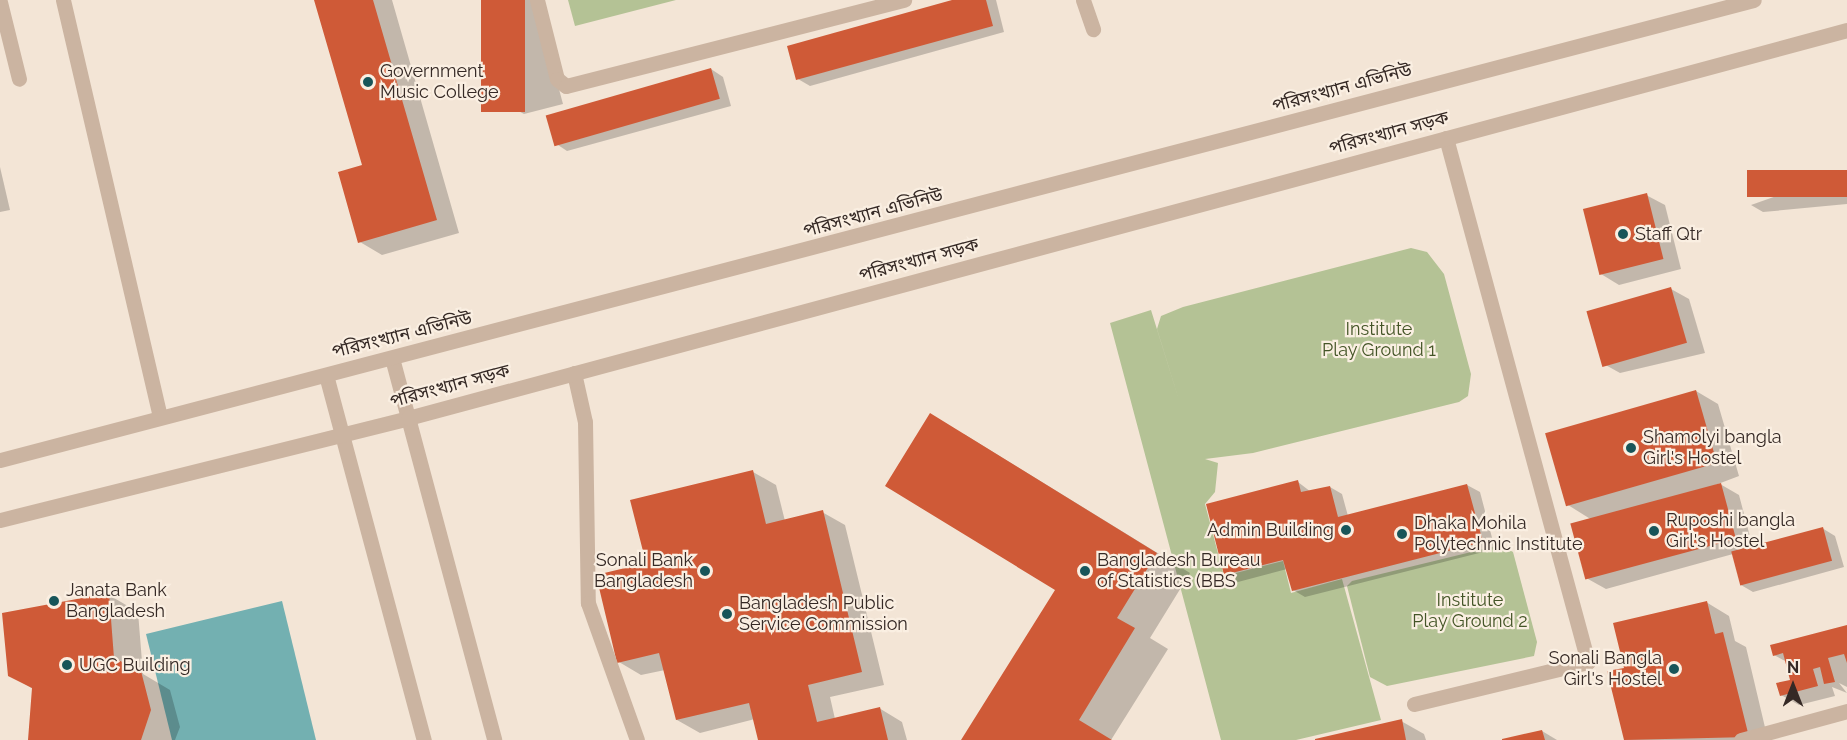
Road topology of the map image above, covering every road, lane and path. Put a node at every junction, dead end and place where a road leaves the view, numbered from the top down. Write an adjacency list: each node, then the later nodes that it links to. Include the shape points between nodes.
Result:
1 (63, 0): 14 (street)
2 (537, 0): 3 (street, via 557,79 566,87 577,87)
3 (904, 0)
4 (1083, 0): 7 (street)
5 (1754, 0): 11 (street, পরিসংখ্যান এভিনিউ)
6 (0, 2): 9 (street)
7 (1093, 29)
8 (1847, 30): 10 (street, পরিসংখ্যান সড়ক)
9 (19, 79)
10 (1446, 138): 12 (street, পরিসংখ্যান সড়ক); 19 (street, via 1587,662)
11 (392, 358): 13 (street, পরিসংখ্যান এভিনিউ); 15 (street)
12 (574, 373): 15 (street, পরিসংখ্যান সড়ক); 24 (street, via 585,422 588,603)
13 (326, 375): 14 (street, পরিসংখ্যান এভিনিউ); 16 (street)
14 (160, 416): 17 (street, পরিসংখ্যান এভিনিউ)
15 (408, 418): 16 (street, পরিসংখ্যান সড়ক); 23 (street)
16 (343, 435): 18 (street, পরিসংখ্যান সড়ক); 22 (street)
17 (0, 460)
18 (0, 520)
19 (1414, 704)
20 (1847, 711): 21 (street)
21 (1771, 736): 25 (street)
22 (424, 740)
23 (494, 740)
24 (637, 740)
25 (1741, 740)

